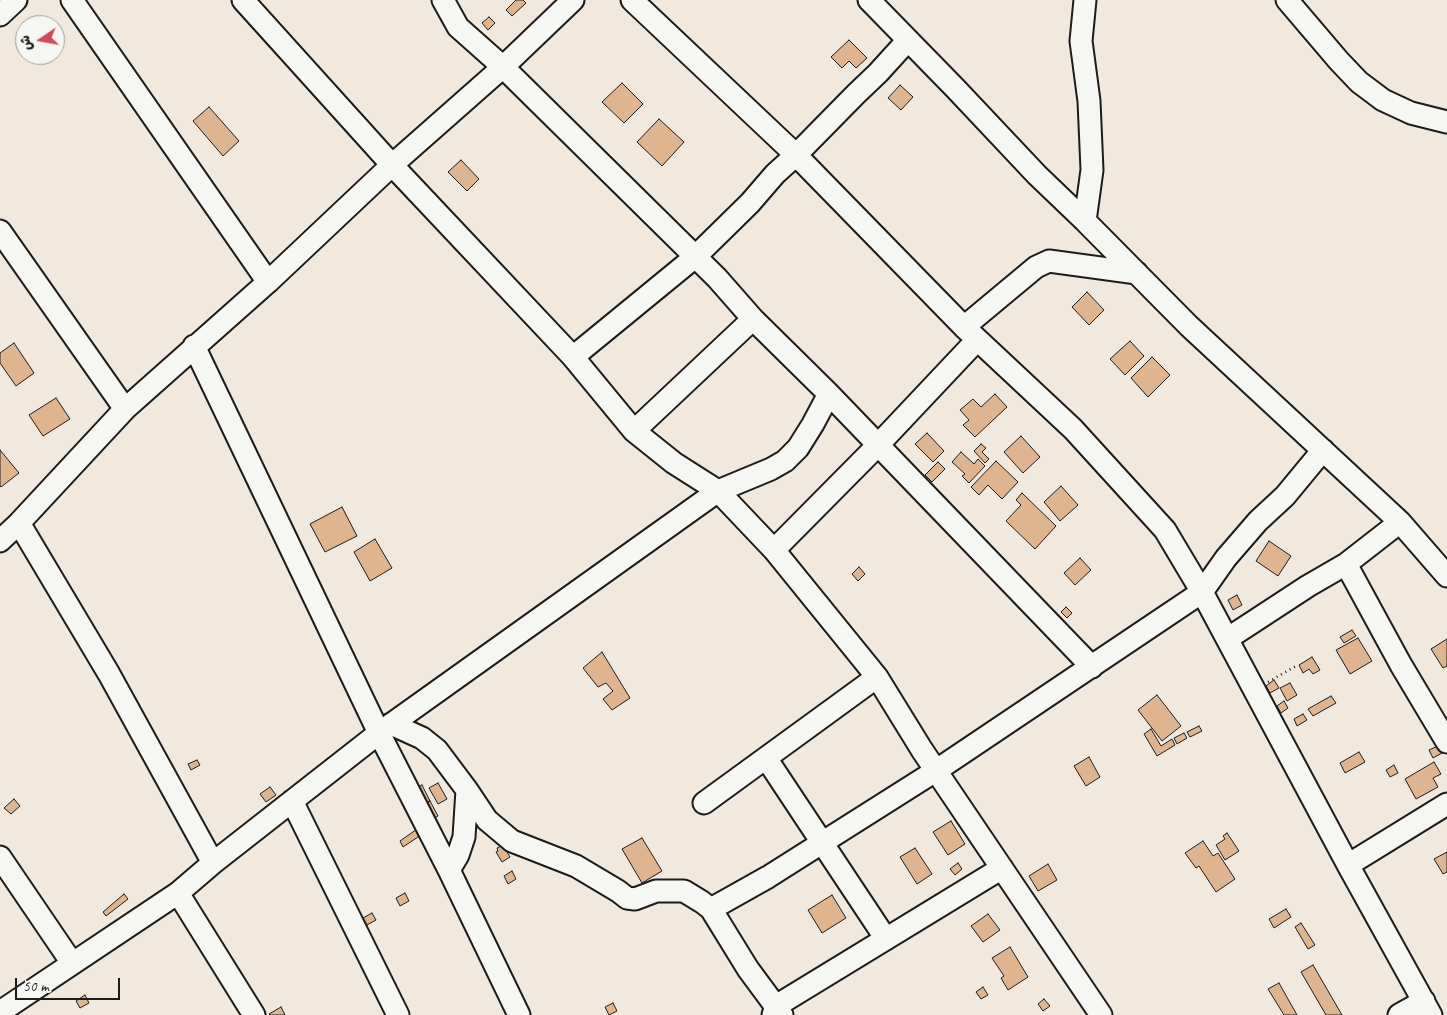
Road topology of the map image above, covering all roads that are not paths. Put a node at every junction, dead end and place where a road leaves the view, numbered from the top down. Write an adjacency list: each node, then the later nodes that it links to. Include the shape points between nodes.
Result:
1 (16, 0): 10 (street)
2 (72, 0): 20 (street)
3 (244, 0): 15 (street)
4 (443, 0): 12 (street, via 458,26)
5 (573, 0): 12 (street)
6 (632, 0): 14 (street)
7 (869, 0): 11 (street)
8 (1085, 0): 16 (street, via 1081,40 1089,101 1092,170)
9 (1287, 0): 13 (street, via 1359,82 1383,100 1411,113)
10 (0, 15)
11 (908, 40): 14 (street); 16 (street)
12 (503, 67): 15 (street); 18 (street)
13 (1447, 122)
14 (796, 156): 18 (street); 22 (street)
15 (392, 165): 20 (street); 24 (street)
16 (1085, 221): 19 (street)
17 (0, 231): 26 (street)
18 (695, 257): 21 (street); 24 (street)
19 (1137, 273): 22 (street, via 1049,261 1036,267); 29 (street)
20 (268, 282): 23 (street)
21 (753, 319): 25 (street); 27 (street)
22 (971, 333): 28 (street); 37 (street, via 1074,429 1132,492 1165,530)
23 (194, 346): 26 (street); 41 (street)
24 (573, 357): 27 (street)
25 (829, 394): 28 (street); 30 (street, via 798,448 785,461)
26 (125, 408): 32 (street)
27 (634, 431): 30 (street, via 674,463)
28 (878, 445): 34 (street); 39 (street)
29 (1324, 450): 31 (street); 37 (street, via 1226,558)
30 (718, 491): 34 (street); 41 (street)
31 (1400, 522): 35 (street); 36 (street)
32 (19, 523): 33 (street); 51 (street, via 109,674)
33 (0, 541)
34 (774, 550): 40 (street)
35 (1346, 564): 38 (street); 42 (street)
36 (1447, 576)
37 (1202, 592): 38 (street); 39 (street)
38 (1227, 639): 52 (street)
39 (1092, 667): 44 (street)
40 (877, 677): 43 (street); 44 (street)
41 (385, 729): 45 (street, via 422,738 437,750); 46 (street); 54 (street)
42 (1447, 742)
43 (766, 758): 47 (street); 49 (street)
44 (937, 770): 49 (street); 53 (street)
45 (467, 790): 54 (street, via 464,837); 56 (street, via 487,820 512,840 576,866 627,898 635,899 656,891 684,891)
46 (292, 801): 51 (street); 63 (street)
47 (704, 803)
48 (1447, 804): 52 (street)
49 (822, 842): 56 (street); 57 (street)
50 (0, 857): 58 (street)
51 (213, 862): 55 (street)
52 (1348, 865): 59 (street)
53 (1002, 868): 57 (street); 65 (street)
54 (449, 870): 64 (street)
55 (178, 893): 58 (street); 62 (street)
56 (710, 910): 61 (street)
57 (886, 939): 61 (street)
58 (72, 963): 60 (street)
59 (1428, 1008): 66 (street)
60 (0, 1012)
61 (777, 1012)
62 (254, 1015)
63 (398, 1015)
64 (519, 1015)
65 (1101, 1015)
66 (1399, 1015)

